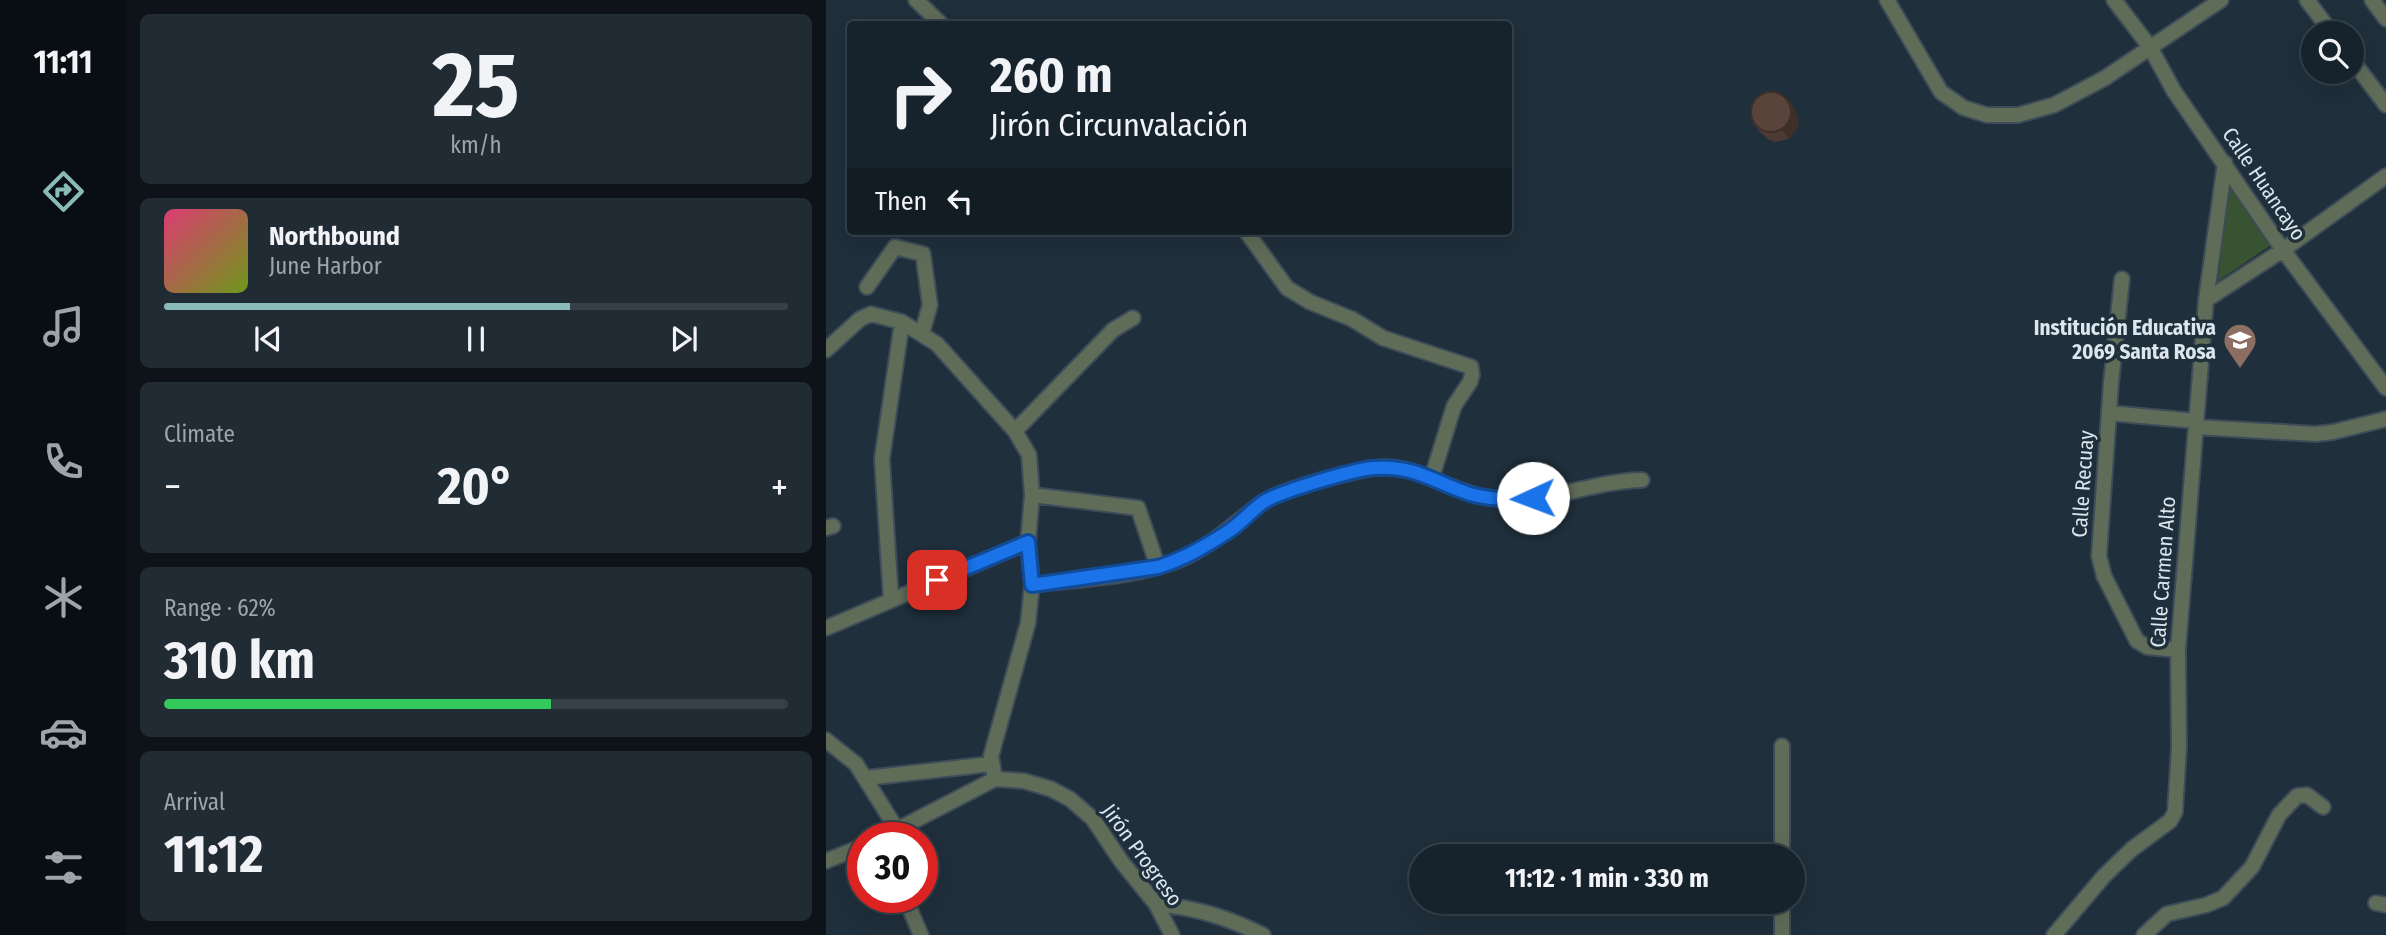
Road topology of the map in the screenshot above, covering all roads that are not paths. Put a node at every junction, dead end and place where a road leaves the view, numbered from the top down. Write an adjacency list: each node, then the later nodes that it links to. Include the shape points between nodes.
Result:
1 (916, 0): 8 (street)
2 (1887, 0): 10 (street, via 1941,92 1964,108 1987,115 2018,115 2054,106)
3 (2114, 0): 10 (street, Calle Huancayo)
4 (2221, 0): 10 (street)
5 (2307, 0): 9 (street)
6 (2372, 0): 7 (street)
7 (2386, 19)
8 (938, 21)
9 (2323, 21)
10 (2150, 47): 13 (street, Calle Huancayo)
11 (2364, 76): 12 (street)
12 (2386, 105)
13 (2225, 163): 16 (street, Calle Huancayo); 19 (street, Calle Carmen Alto)
14 (2386, 176): 16 (street)
15 (1249, 235): 29 (street, via 1287,288 1310,302 1352,318 1383,338 1471,367 1470,382 1454,406)
16 (2283, 250): 19 (street); 24 (street, Calle Huancayo)
17 (2122, 279): 25 (street, Calle Recuay)
18 (867, 286): 22 (street, via 895,247 923,254 930,305)
19 (2206, 300): 27 (street, Calle Carmen Alto)
20 (1133, 318): 28 (street, via 1113,330)
21 (902, 322): 22 (street); 23 (street, via 871,314); 35 (street, via 882,459)
22 (922, 333): 28 (street)
23 (826, 350)
24 (2386, 388)
25 (2109, 413): 27 (street); 37 (street, Calle Recuay, via 2099,556 2104,576 2137,641 2147,647)
26 (2386, 419): 27 (street, via 2316,434)
27 (2196, 424): 37 (street, Calle Carmen Alto)
28 (1015, 431): 31 (street, via 1028,455)
29 (1432, 477): 30 (street, via 1471,494 1510,500); 33 (street, via 1377,468 1288,491 1263,502 1199,550)
30 (1642, 480)
31 (1032, 495): 32 (street); 33 (street, via 1138,508)
32 (1028, 542): 34 (street); 35 (street)
33 (1158, 567): 34 (street)
34 (1032, 585): 40 (street, via 1028,623)
35 (891, 599): 36 (street)
36 (826, 628)
37 (2178, 650): 55 (street, Calle Carmen Alto, via 2175,812 2104,876)
38 (826, 740): 41 (street)
39 (1782, 746): 45 (street)
40 (993, 771): 41 (street, Jirón Progreso); 44 (street); 48 (street, Jirón Progreso, via 1070,799 1093,819)
41 (866, 778): 43 (street)
42 (2323, 807): 56 (street, via 2306,794 2297,796 2279,815 2252,867 2223,898 2167,914)
43 (893, 822)
44 (912, 822)
45 (1782, 844)
46 (847, 852): 47 (street)
47 (826, 861)
48 (1156, 904): 52 (street, Jirón Progreso); 53 (street, via 1229,919)
49 (911, 913): 51 (street)
50 (1782, 914): 54 (street)
51 (921, 935)
52 (1172, 935)
53 (1263, 935)
54 (1782, 935)
55 (2054, 935)
56 (2144, 935)

